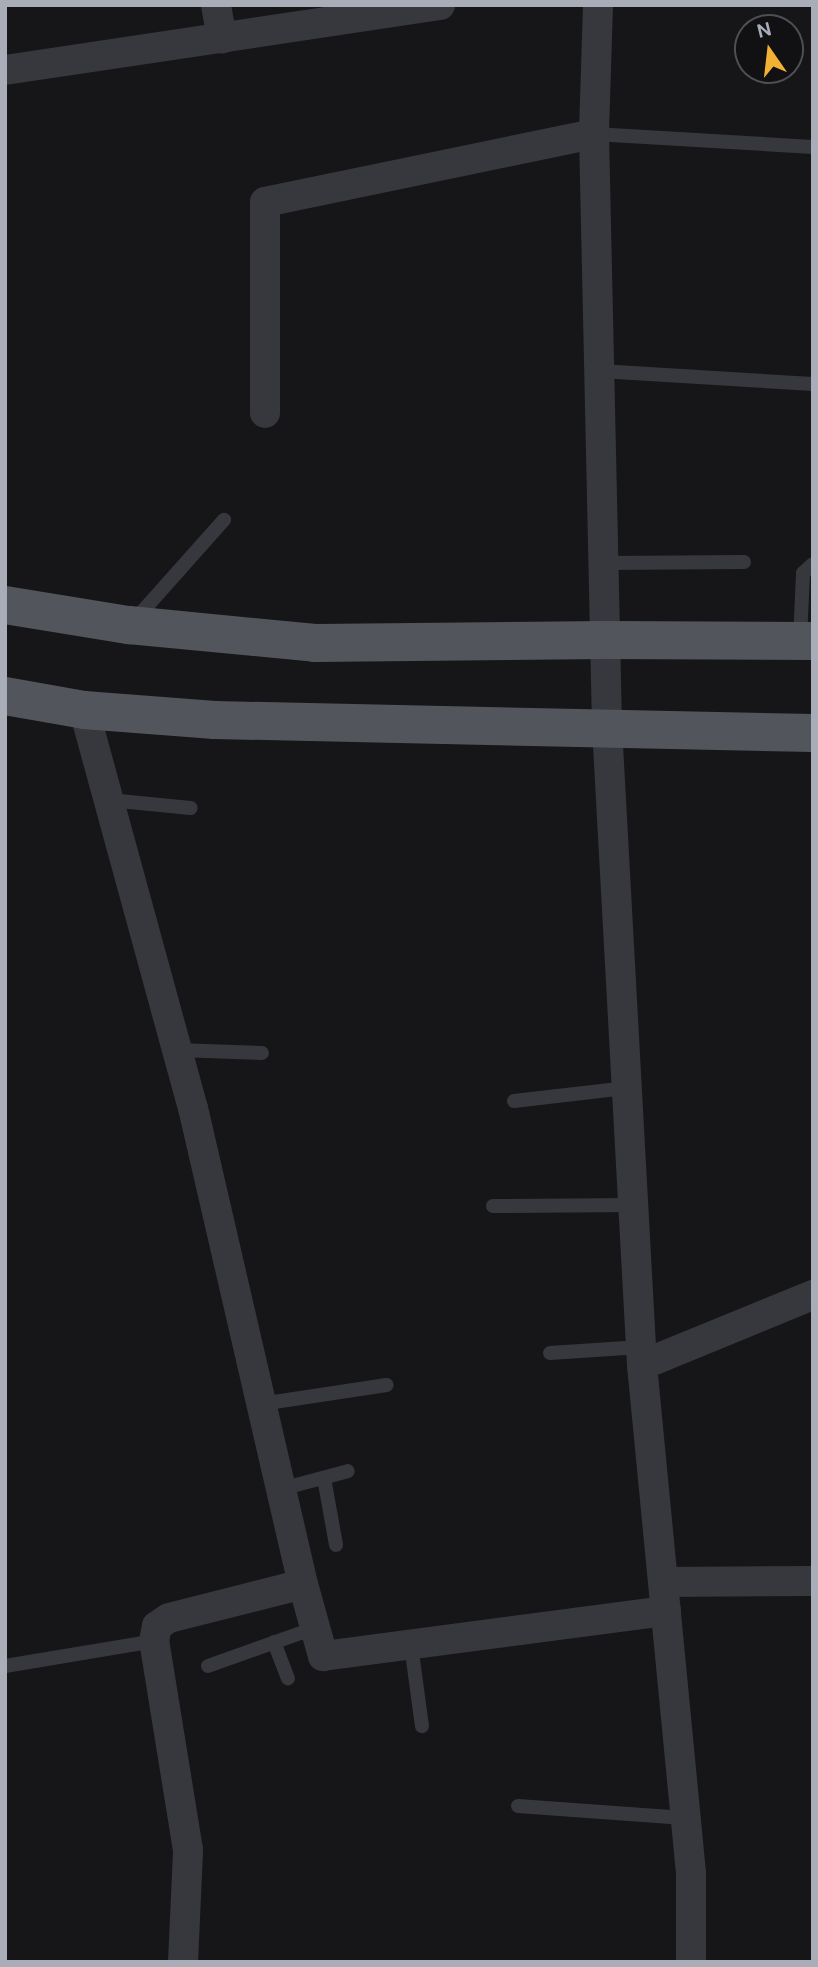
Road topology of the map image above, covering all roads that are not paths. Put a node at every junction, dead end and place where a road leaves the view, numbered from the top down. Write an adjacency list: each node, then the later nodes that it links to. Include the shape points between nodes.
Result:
1 (216, 5): 4 (street)
2 (440, 5): 4 (street)
3 (598, 5): 6 (street)
4 (222, 38): 5 (street)
5 (5, 70)
6 (594, 134): 7 (lane); 8 (street); 10 (street, via 265,202)
7 (813, 147)
8 (600, 371): 9 (lane); 13 (street)
9 (813, 384)
10 (265, 413)
11 (224, 520): 16 (lane)
12 (744, 562): 13 (lane)
13 (604, 563): 17 (street)
14 (813, 564): 18 (lane, via 803,573)
15 (5, 605): 16 (main road)
16 (130, 625): 17 (main road, via 315,643)
17 (606, 640): 18 (main road); 21 (street)
18 (806, 641)
19 (5, 696): 20 (main road)
20 (84, 710): 21 (main road, via 215,720); 23 (street)
21 (607, 727): 22 (main road); 27 (street)
22 (813, 733)
23 (109, 800): 24 (lane); 25 (street)
24 (191, 808)
25 (177, 1049): 26 (lane); 35 (street)
26 (262, 1053)
27 (627, 1088): 28 (lane); 29 (street)
28 (514, 1101)
29 (634, 1205): 30 (lane); 33 (street)
30 (493, 1206)
31 (813, 1295): 33 (street)
32 (550, 1353): 33 (lane)
33 (642, 1356): 42 (street)
34 (387, 1385): 35 (lane)
35 (261, 1404): 38 (street)
36 (348, 1471): 37 (lane)
37 (324, 1478): 38 (lane); 39 (lane)
38 (281, 1489): 41 (street)
39 (336, 1545)
40 (813, 1581): 42 (street)
41 (303, 1584): 43 (street); 44 (street, via 169,1618 157,1626)
42 (665, 1596): 46 (street); 52 (street)
43 (315, 1628): 45 (lane); 46 (street, via 323,1656)
44 (154, 1642): 47 (lane); 53 (street, via 188,1850)
45 (274, 1642): 48 (lane); 49 (lane)
46 (411, 1645): 50 (lane)
47 (5, 1666)
48 (208, 1666)
49 (288, 1678)
50 (422, 1726)
51 (518, 1805): 52 (lane)
52 (685, 1818): 54 (street, via 691,1874)
53 (183, 1962)
54 (691, 1962)

